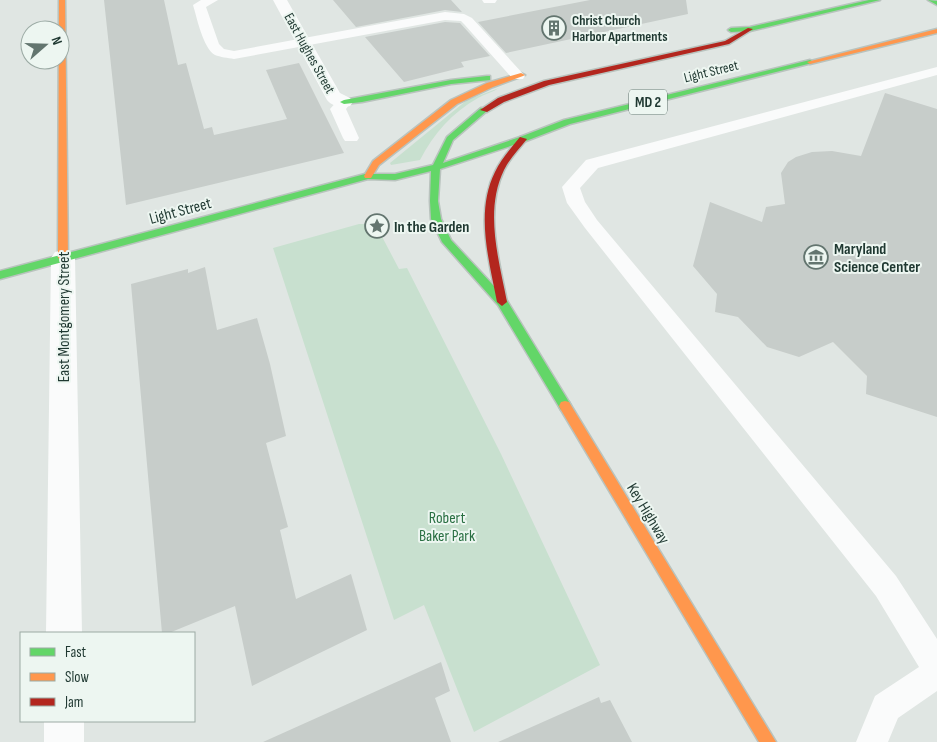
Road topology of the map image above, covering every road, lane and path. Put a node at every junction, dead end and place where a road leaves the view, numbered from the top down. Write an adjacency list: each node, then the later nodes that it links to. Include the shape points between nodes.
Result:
1 (62, 0): 18 (main road, East Montgomery Street)
2 (212, 0): 10 (lane, via 199,5 213,46 220,52 234,55)
3 (280, 0): 10 (street, East Hughes Street)
4 (877, 0): 7 (main road, Light Street)
5 (930, 0): 6 (main road)
6 (937, 3)
7 (750, 29): 8 (main road, Light Street); 16 (main road, Light Street, via 726,43 547,83 502,100 457,130 445,147)
8 (722, 31)
9 (937, 31): 15 (main road, Light Street / MD 2, via 567,122)
10 (303, 42): 12 (lane, via 456,16 468,21); 13 (street, East Hughes Street, via 333,96)
11 (937, 71): 22 (lane, via 592,164 572,186 576,203 592,224 886,586)
12 (519, 76): 13 (main road, via 468,78); 17 (main road, via 454,102 376,163)
13 (344, 102): 14 (lane, via 338,109)
14 (351, 138)
15 (523, 139): 16 (main road, Light Street / MD 2); 20 (main road, Key Highway, via 498,172 490,201)
16 (438, 166): 17 (main road, Light Street / MD 2, via 402,176 380,179); 20 (main road, Key Highway, via 435,171 436,219 447,242)
17 (368, 176): 18 (main road, Light Street / MD 2)
18 (63, 258): 19 (main road, Light Street); 21 (street, East Montgomery Street)
19 (0, 276)
20 (502, 302): 26 (main road, Key Highway)
21 (64, 632)
22 (937, 667)
23 (937, 673): 27 (lane, via 886,707)
24 (64, 722): 25 (street)
25 (64, 742)
26 (768, 742)
27 (872, 742)

